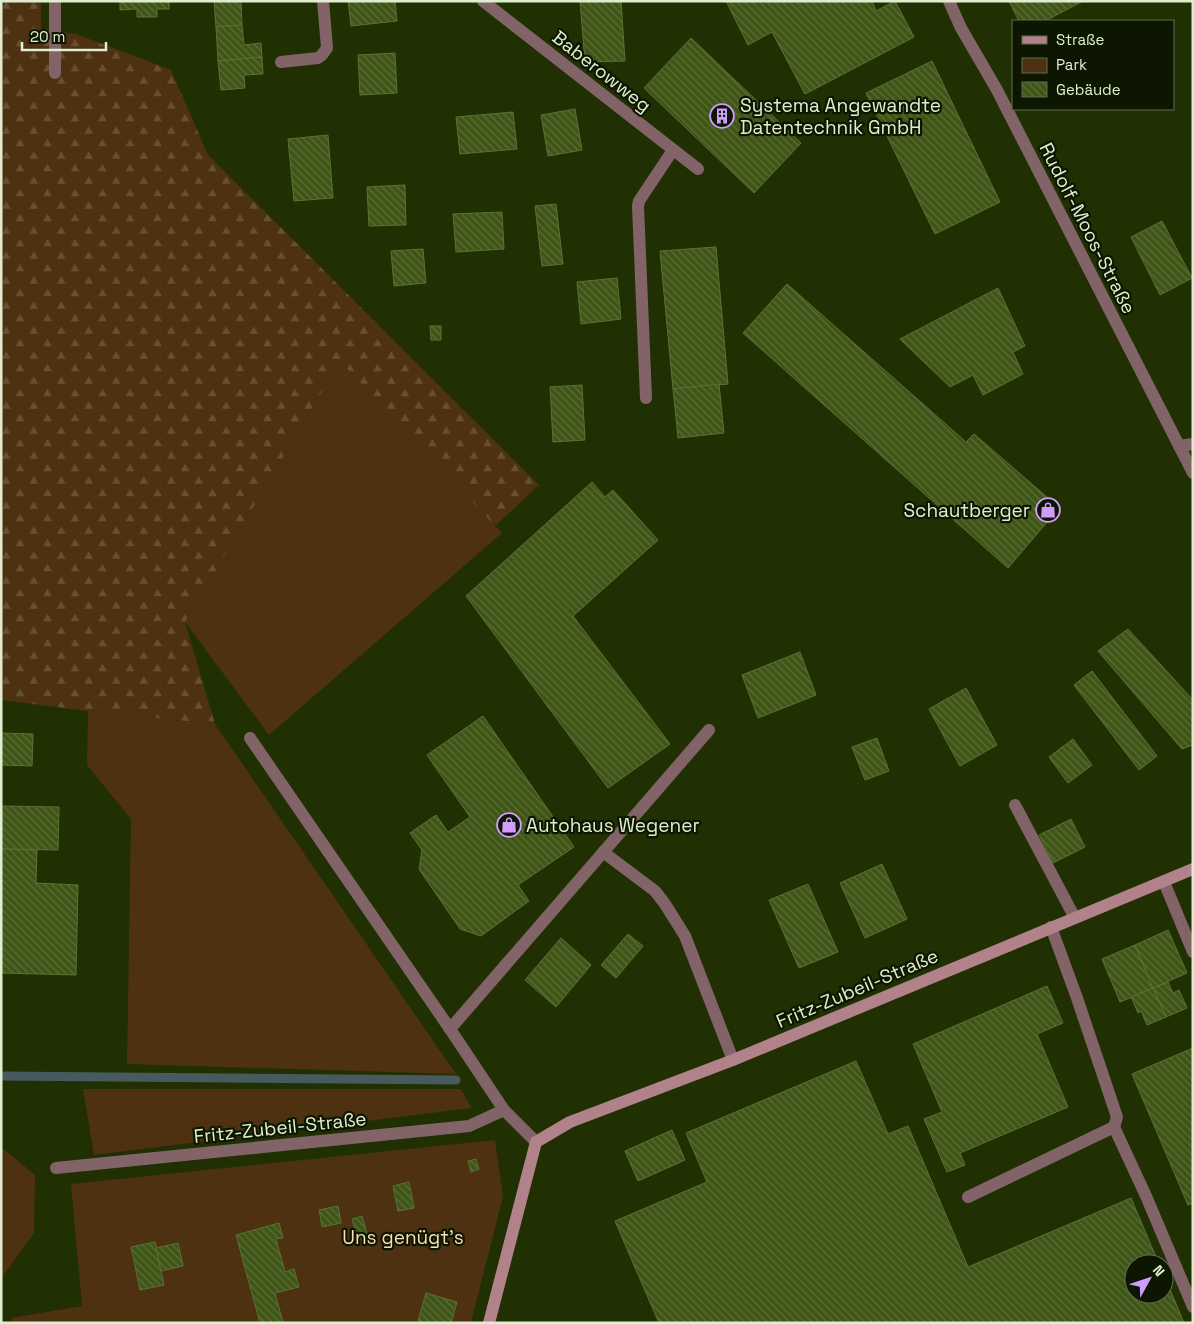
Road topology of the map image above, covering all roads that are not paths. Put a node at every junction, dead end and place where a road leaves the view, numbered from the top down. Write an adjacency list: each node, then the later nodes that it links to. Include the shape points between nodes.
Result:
1 (54, 1): 6 (street)
2 (323, 1): 5 (street, via 327,48 318,58)
3 (483, 1): 7 (street, Baberowweg)
4 (948, 1): 11 (street, Rudolf-Moos-Straße)
5 (280, 62)
6 (55, 73)
7 (674, 150): 8 (street, Baberowweg); 9 (street, via 638,206)
8 (698, 170)
9 (646, 398)
10 (1193, 444): 11 (street)
11 (1179, 446): 12 (street, Rudolf-Moos-Straße)
12 (1193, 473)
13 (709, 730): 16 (street)
14 (250, 738): 22 (street)
15 (1015, 805): 19 (street)
16 (603, 852): 22 (street); 23 (street, via 655,890 685,936)
17 (1193, 869): 18 (street, Fritz-Zubeil-Straße)
18 (1164, 882): 19 (street, Fritz-Zubeil-Straße); 21 (street)
19 (1075, 918): 20 (street, Fritz-Zubeil-Straße)
20 (1051, 927): 23 (street, Fritz-Zubeil-Straße); 25 (street, via 1117,1117)
21 (1193, 952)
22 (450, 1029): 24 (street)
23 (733, 1060): 26 (street, Fritz-Zubeil-Straße, via 570,1122)
24 (504, 1110): 26 (street); 27 (street, Fritz-Zubeil-Straße, via 470,1126)
25 (1114, 1127): 28 (street); 29 (street)
26 (536, 1142): 30 (street)
27 (56, 1168)
28 (968, 1197)
29 (1193, 1307)
30 (489, 1323)

